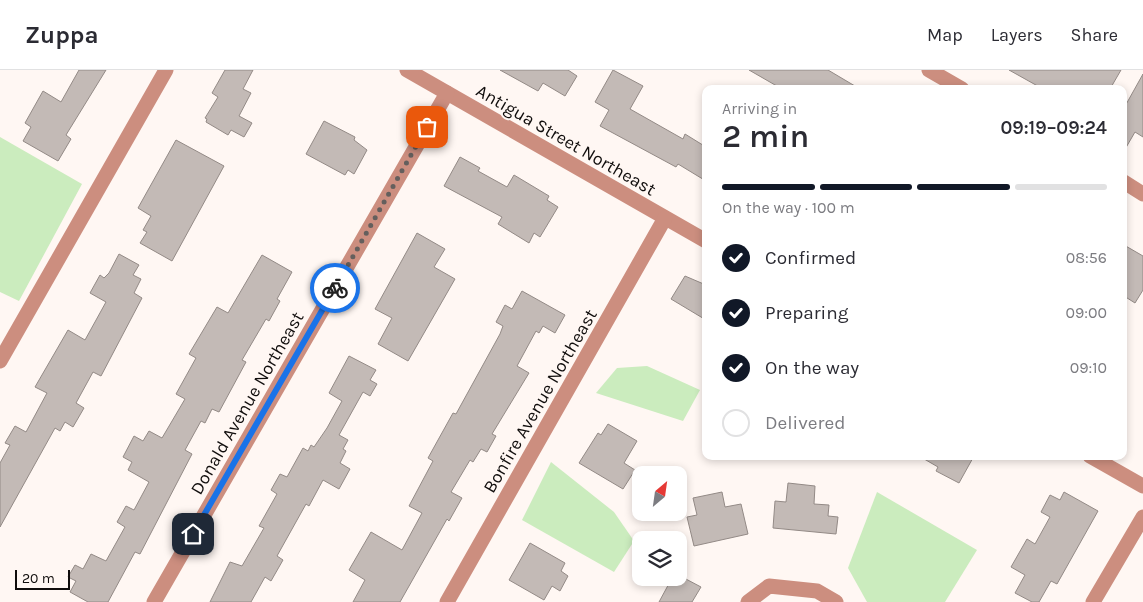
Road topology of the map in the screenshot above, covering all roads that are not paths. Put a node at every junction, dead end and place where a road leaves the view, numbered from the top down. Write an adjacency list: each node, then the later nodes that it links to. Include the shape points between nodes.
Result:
1 (166, 70): 10 (street)
2 (407, 70): 5 (street, Antigua Street Northeast)
3 (929, 70): 4 (street)
4 (955, 85)
5 (447, 93): 8 (street, Antigua Street Northeast); 14 (street, Donald Avenue Northeast)
6 (1127, 184): 7 (street)
7 (1143, 194)
8 (665, 218): 9 (street, Antigua Street Northeast); 15 (street, Bonfire Avenue Northeast)
9 (702, 239)
10 (0, 361)
11 (1097, 460): 12 (street)
12 (1143, 486)
13 (1143, 517): 18 (street)
14 (154, 602)
15 (447, 602)
16 (748, 602): 17 (street, via 769,586 817,591)
17 (836, 602)
18 (1093, 602)

